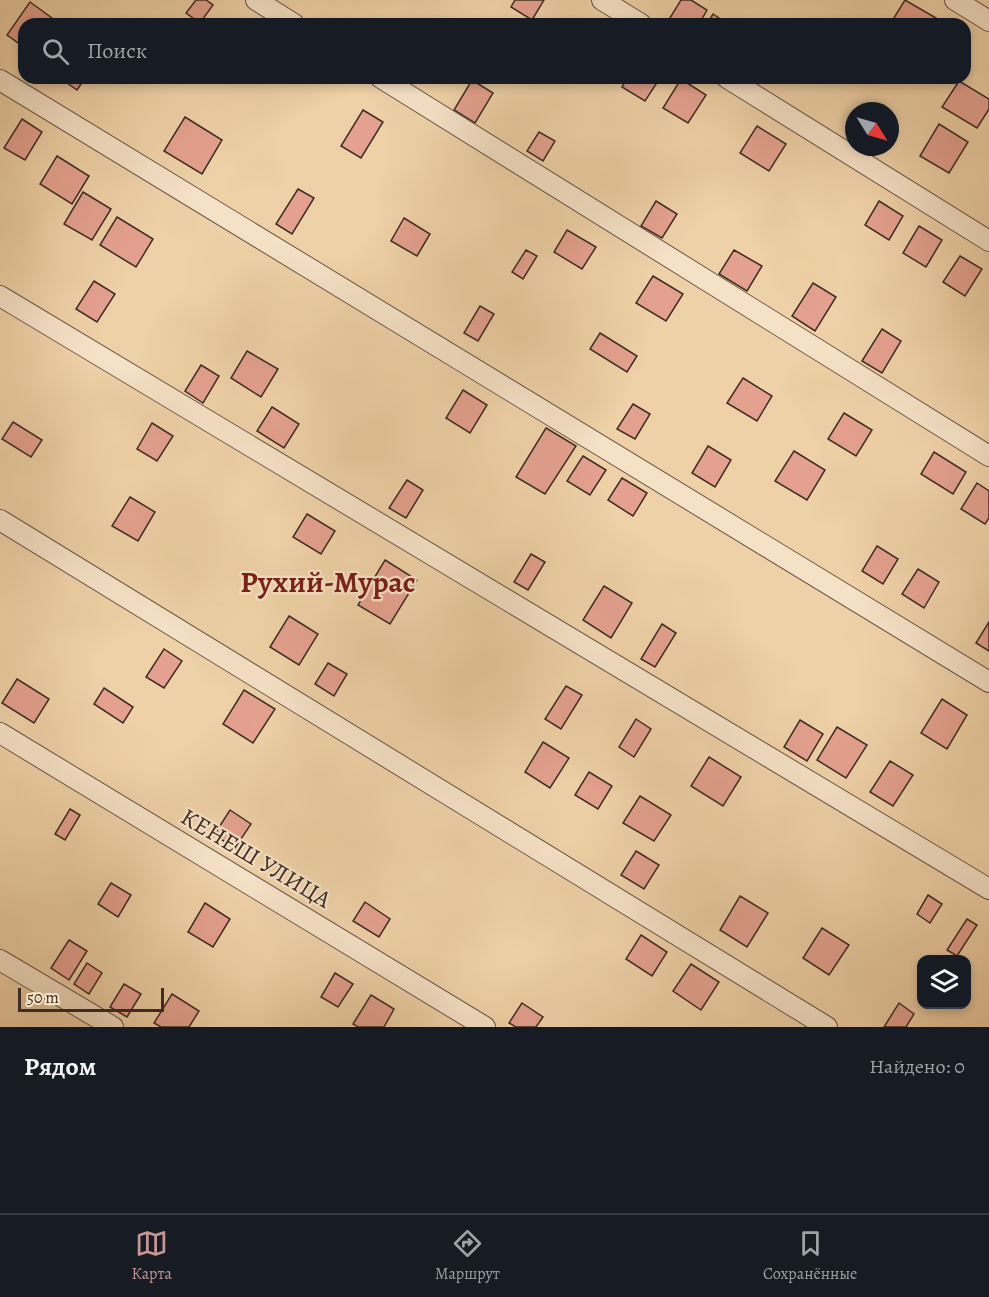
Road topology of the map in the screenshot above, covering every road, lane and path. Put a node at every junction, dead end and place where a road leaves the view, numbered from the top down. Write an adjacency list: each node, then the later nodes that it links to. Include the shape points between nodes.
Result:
1 (256, 0): 4 (street)
2 (602, 0): 5 (street)
3 (955, 0): 6 (street)
4 (284, 18)
5 (631, 18)
6 (989, 21)
7 (0, 80): 14 (street)
8 (391, 84): 12 (street)
9 (737, 84): 10 (street)
10 (989, 241)
11 (0, 296): 16 (street)
12 (989, 456)
13 (0, 520): 20 (street)
14 (989, 682)
15 (0, 733): 19 (street, КЕНЕШ УЛИЦА)
16 (989, 889)
17 (0, 960): 18 (street)
18 (113, 1027)
19 (485, 1027)
20 (827, 1027)

